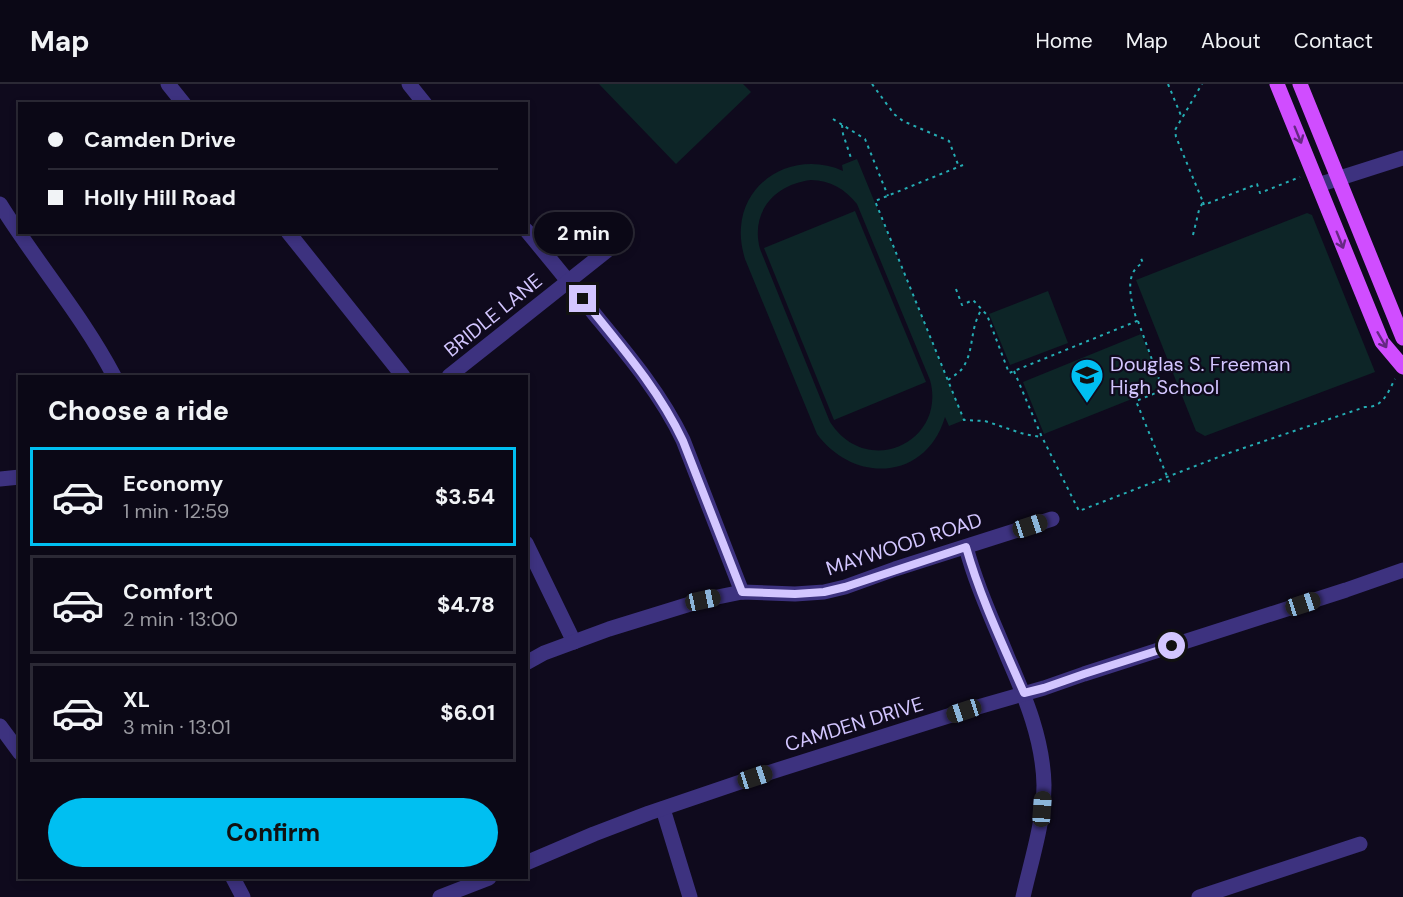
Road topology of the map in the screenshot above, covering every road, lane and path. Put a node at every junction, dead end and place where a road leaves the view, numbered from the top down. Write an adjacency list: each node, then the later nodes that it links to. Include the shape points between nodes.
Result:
1 (168, 84): 8 (street)
2 (409, 84): 9 (street)
3 (872, 84): 16 (path, via 903,121 949,141)
4 (1168, 84): 10 (path)
5 (1202, 84): 10 (path)
6 (1277, 84): 19 (main road, one-way to 19)
7 (1300, 84): 18 (main road)
8 (182, 102)
9 (423, 102)
10 (1182, 118): 21 (path, via 1175,130 1176,137)
11 (833, 119): 12 (path)
12 (842, 124): 14 (path); 20 (path, via 865,139)
13 (1403, 158): 18 (street)
14 (852, 161)
15 (963, 165): 16 (path)
16 (959, 167): 20 (path)
17 (1300, 177): 21 (path, via 1260,193 1257,184 1204,205)
18 (1339, 180): 19 (street); 34 (main road)
19 (1318, 186): 35 (main road, one-way to 35, via 1382,342)
20 (888, 196): 40 (path, via 875,201)
21 (1203, 202): 27 (path)
22 (0, 204): 24 (street)
23 (528, 232): 30 (street)
24 (18, 233)
25 (19, 234): 37 (street)
26 (290, 234): 38 (street)
27 (1193, 235)
28 (619, 241): 30 (street, BRIDLE LANE)
29 (1140, 256): 33 (path, via 1143,262 1133,270 1131,287)
30 (568, 282): 39 (street, BRIDLE LANE); 50 (street, via 626,352 672,419)
31 (956, 289): 32 (path, via 962,305 973,300)
32 (982, 309): 36 (path, via 1009,373); 40 (path, via 967,361)
33 (1137, 318): 36 (path); 43 (path, via 1163,390 1136,402)
34 (1403, 340): 35 (main road)
35 (1403, 366): 43 (path, via 1382,402 1370,408)
36 (1014, 371): 41 (path)
37 (114, 375)
38 (403, 375)
39 (450, 375)
40 (948, 380): 41 (path, via 964,420 985,421)
41 (1042, 437): 43 (path, via 1079,511)
42 (18, 477): 44 (street)
43 (1167, 477): 45 (path)
44 (0, 479)
45 (1171, 486)
46 (1052, 519): 47 (street, MAYWOOD ROAD)
47 (966, 547): 50 (street, MAYWOOD ROAD, via 824,592); 53 (street, via 988,611)
48 (528, 552): 51 (street)
49 (1403, 570): 53 (street, CAMDEN DRIVE)
50 (742, 592): 51 (street, MAYWOOD ROAD, via 703,600)
51 (574, 642): 52 (street, MAYWOOD ROAD)
52 (528, 662)
53 (1024, 693): 56 (street, CAMDEN DRIVE); 64 (street, via 1040,748 1044,787)
54 (0, 726): 55 (street)
55 (18, 750)
56 (663, 809): 58 (street, CAMDEN DRIVE); 63 (street)
57 (1360, 844): 65 (street)
58 (528, 862)
59 (234, 879): 61 (street)
60 (486, 879): 62 (street)
61 (243, 897)
62 (440, 897)
63 (690, 897)
64 (1023, 897)
65 (1198, 897)

